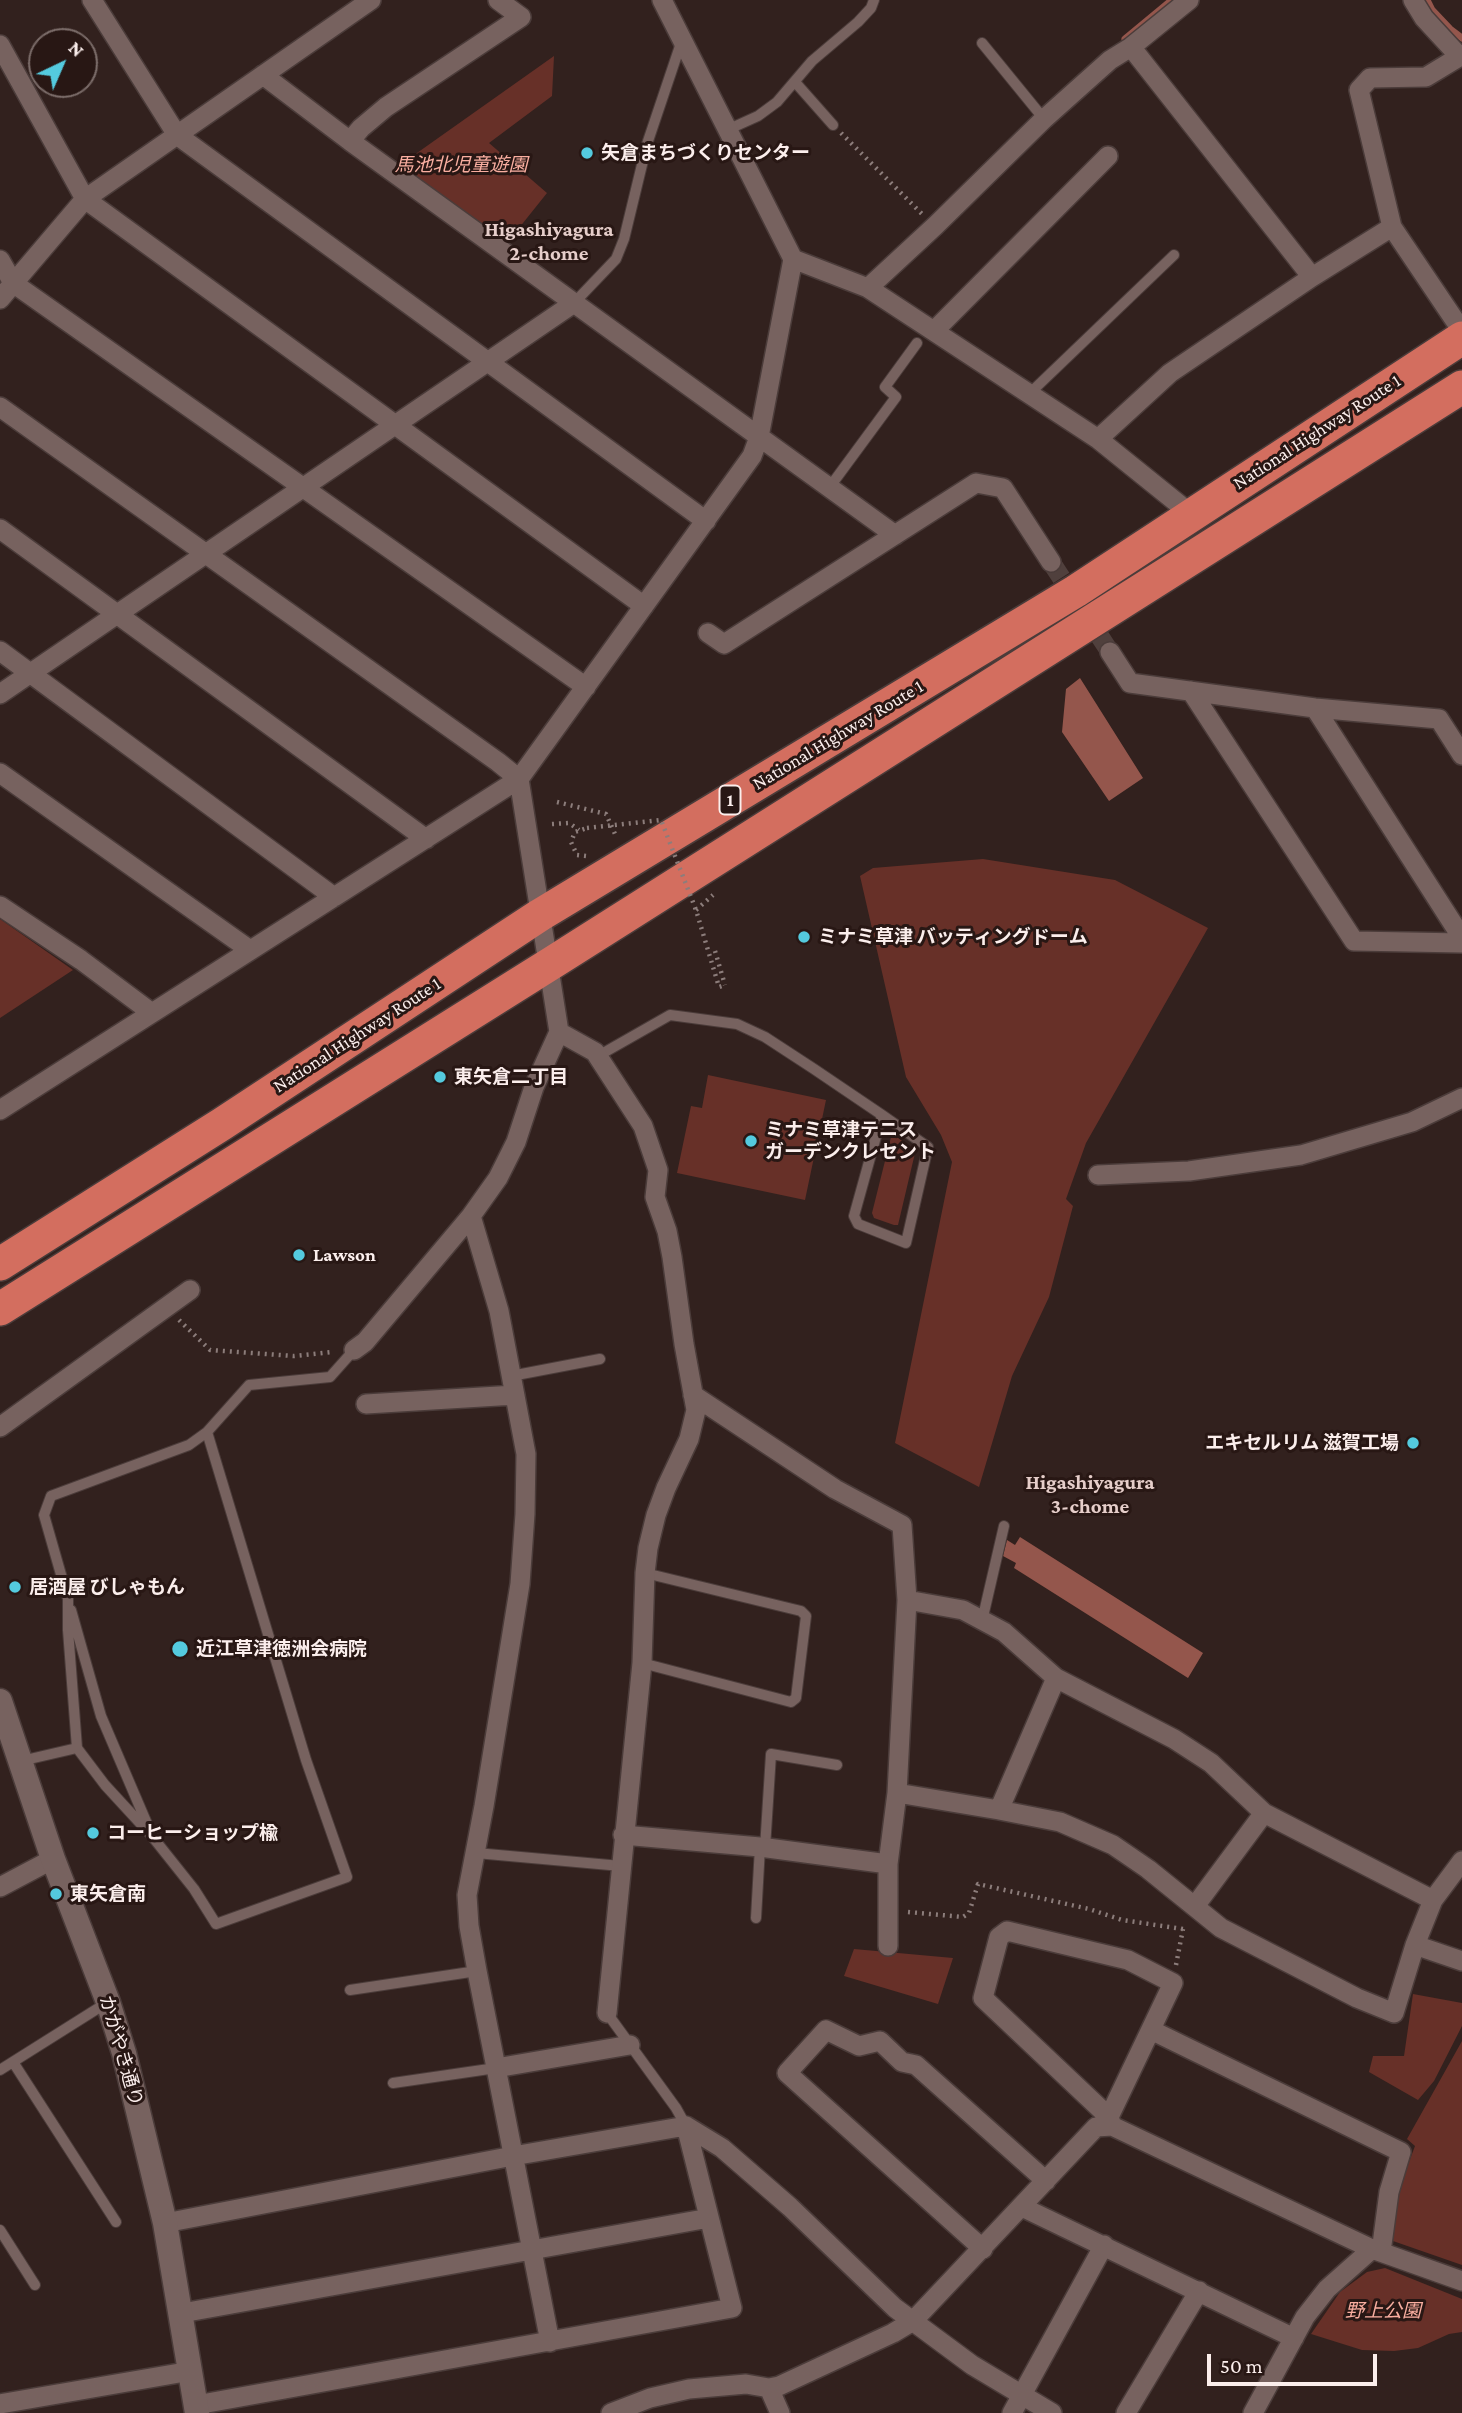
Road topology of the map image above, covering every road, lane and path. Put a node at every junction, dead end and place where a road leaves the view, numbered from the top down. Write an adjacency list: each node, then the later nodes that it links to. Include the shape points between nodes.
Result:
1 (92, 0): 18 (street)
2 (371, 0): 13 (street)
3 (498, 0): 19 (street, via 521,16 386,107)
4 (662, 0): 8 (street)
5 (874, 0): 14 (lane, via 859,22 812,61)
6 (1413, 0): 12 (street)
7 (1179, 3): 11 (street)
8 (682, 40): 17 (street); 31 (lane, via 647,144 616,260)
9 (982, 43): 15 (lane)
10 (0, 46): 21 (street)
11 (1131, 47): 15 (street); 27 (street)
12 (1461, 56): 23 (street, via 1426,77 1370,78 1359,90)
13 (263, 75): 18 (street); 19 (street)
14 (795, 82): 16 (lane); 17 (lane, via 758,116)
15 (1044, 119): 22 (street)
16 (833, 125): 22 (path)
17 (727, 130): 25 (street)
18 (177, 135): 21 (street); 36 (street)
19 (350, 141): 31 (street)
20 (1108, 156): 32 (street)
21 (85, 199): 28 (street); 40 (street)
22 (935, 226): 29 (street)
23 (1392, 228): 27 (street); 33 (street)
24 (1174, 255): 38 (lane)
25 (793, 259): 29 (street); 41 (street)
26 (0, 260): 28 (street)
27 (1312, 277): 42 (street, via 1170,373)
28 (13, 283): 30 (street); 43 (street)
29 (868, 288): 32 (street)
30 (0, 299)
31 (574, 303): 36 (street); 41 (street)
32 (934, 331): 38 (street)
33 (1462, 331)
34 (1462, 338): 45 (highway, National Highway Route 1 / 1)
35 (917, 343): 44 (lane, via 885,387 897,397)
36 (487, 362): 40 (street); 46 (street)
37 (1462, 387): 76 (highway, National Highway Route 1 / 1)
38 (1030, 394): 42 (street)
39 (0, 407): 49 (street)
40 (395, 425): 43 (street); 51 (street)
41 (758, 437): 44 (street); 46 (street, via 752,456)
42 (1098, 439): 45 (street)
43 (302, 488): 49 (street); 57 (street)
44 (829, 488): 48 (street)
45 (1191, 514): 72 (highway, National Highway Route 1 / 1, via 1076,591)
46 (706, 521): 51 (street)
47 (0, 529): 52 (street)
48 (895, 535): 50 (street, via 976,483 1003,488); 53 (street, via 724,644)
49 (206, 554): 52 (street); 63 (street)
50 (1051, 562)
51 (644, 606): 57 (street)
52 (117, 615): 56 (street); 67 (street)
53 (708, 632)
54 (0, 651): 56 (street)
55 (1110, 652): 58 (street, via 1130,683)
56 (30, 673): 59 (street); 70 (street)
57 (586, 687): 63 (street)
58 (1191, 691): 60 (street); 73 (street, via 1354,941)
59 (0, 694)
60 (1315, 708): 61 (street, via 1439,719); 73 (street)
61 (1462, 755)
62 (0, 773): 74 (street)
63 (519, 779): 67 (street); 72 (street)
64 (557, 802): 68 (path, via 606,814 615,834)
65 (552, 824): 66 (path, via 569,823)
66 (580, 830): 69 (path, via 571,842 577,855); 75 (path, bridge, via 661,820 696,910 719,987 725,985)
67 (426, 839): 70 (street)
68 (610, 843)
69 (592, 857)
70 (334, 897): 74 (street)
71 (0, 906): 77 (street)
72 (540, 915): 76 (street); 85 (highway, National Highway Route 1 / 1)
73 (1462, 941)
74 (250, 950): 77 (street)
75 (715, 951)
76 (548, 966): 78 (street); 88 (highway, National Highway Route 1 / 1)
77 (152, 1013): 81 (street)
78 (559, 1032): 79 (street); 84 (street, via 516,1142)
79 (598, 1056): 82 (lane, via 670,1015 737,1024 765,1037); 92 (street, via 643,1126 658,1170 655,1197 673,1257)
80 (1462, 1098): 83 (street, via 1412,1122 1300,1155 1189,1171)
81 (0, 1110)
82 (881, 1115): 82 (lane, via 928,1147 906,1243 858,1224 854,1216)
83 (1098, 1175)
84 (471, 1216): 89 (street); 91 (street, via 499,1311)
85 (0, 1264)
86 (190, 1290): 87 (street)
87 (166, 1307): 89 (path, via 210,1350 294,1356); 94 (street)
88 (0, 1309)
89 (354, 1350): 95 (lane, via 330,1377 249,1385)
90 (600, 1359): 91 (lane)
91 (513, 1386): 93 (street); 113 (street, via 526,1454 520,1584)
92 (693, 1395): 97 (street, via 696,1410 689,1439 656,1515); 99 (street, via 835,1489 902,1525)
93 (366, 1404)
94 (0, 1427)
95 (207, 1432): 98 (lane, via 190,1445 51,1496 44,1515); 110 (lane, via 306,1760 347,1877 216,1924)
96 (1004, 1526): 100 (lane)
97 (645, 1573): 101 (street); 101 (lane, via 806,1616 796,1698 791,1702)
98 (68, 1599): 104 (lane); 110 (lane, via 101,1716)
99 (908, 1600): 100 (street, via 963,1610); 107 (street)
100 (982, 1621): 102 (street, via 1004,1632)
101 (642, 1663): 111 (street)
102 (1056, 1678): 108 (street); 109 (street, via 1211,1763)
103 (0, 1701): 105 (street, かがやき通り)
104 (78, 1748): 105 (lane); 110 (lane)
105 (22, 1761): 114 (street, かがやき通り)
106 (836, 1765): 112 (lane, via 771,1754)
107 (897, 1793): 108 (street); 116 (street)
108 (999, 1811): 120 (street, via 1060,1822 1113,1845)
109 (1264, 1813): 119 (street); 120 (street)
110 (151, 1835)
111 (623, 1835): 112 (street); 117 (street)
112 (763, 1848): 116 (street); 122 (lane)
113 (476, 1853): 117 (lane); 127 (street, via 467,1895)
114 (53, 1859): 118 (street); 130 (street, かがやき通り)
115 (1462, 1861): 119 (street)
116 (888, 1864): 121 (street)
117 (621, 1866): 131 (street)
118 (0, 1887)
119 (1433, 1900): 124 (street)
120 (1195, 1906): 123 (path); 124 (street, via 1221,1928 1394,2013)
121 (889, 1911): 123 (path, via 963,1917 969,1913 978,1884 1122,1920); 125 (street)
122 (755, 1918)
123 (1183, 1929): 128 (path)
124 (1415, 1945): 126 (street)
125 (888, 1946)
126 (1462, 1961)
127 (477, 1971): 129 (lane); 135 (street)
128 (1173, 1983): 132 (street); 138 (street, via 1128,1960 1007,1931 999,1937 983,1998)
129 (350, 1990)
130 (108, 2002): 134 (lane); 145 (street, かがやき通り)
131 (607, 2013): 133 (lane)
132 (1151, 2030): 138 (street); 150 (street, via 1401,2152)
133 (630, 2045): 135 (street); 139 (lane)
134 (13, 2062): 136 (lane); 144 (lane)
135 (496, 2068): 137 (lane); 140 (street)
136 (0, 2070)
137 (393, 2083)
138 (1110, 2122): 141 (street, via 1096,2127); 150 (street)
139 (686, 2126): 140 (street); 143 (street); 155 (street, via 722,2148)
140 (513, 2156): 145 (street); 149 (street)
141 (1046, 2181): 142 (street); 148 (street, via 916,2065 901,2062 880,2041 859,2046 826,2030 787,2073)
142 (1022, 2207): 147 (street); 148 (street)
143 (709, 2218): 149 (street); 157 (street, via 732,2308)
144 (116, 2222)
145 (165, 2222): 154 (street, かがやき通り)
146 (0, 2230): 152 (lane)
147 (1104, 2245): 153 (street); 160 (street)
148 (983, 2249): 155 (street)
149 (532, 2250): 154 (street); 157 (street)
150 (1377, 2251): 151 (street); 156 (street, via 1327,2289)
151 (1462, 2281)
152 (35, 2285)
153 (1199, 2291): 156 (street); 168 (street)
154 (182, 2313): 158 (street, かがやき通り)
155 (913, 2321): 159 (street); 160 (street)
156 (1294, 2338): 169 (street)
157 (550, 2343): 163 (street)
158 (191, 2371): 161 (street); 163 (street, かがやき通り)
159 (769, 2388): 162 (street, via 721,2385); 165 (street)
160 (1022, 2395): 166 (street); 167 (street)
161 (0, 2404)
162 (665, 2404): 164 (street, via 650,2398)
163 (197, 2409)
164 (611, 2413)
165 (780, 2413)
166 (1012, 2413)
167 (1052, 2413)
168 (1126, 2413)
169 (1253, 2413)

